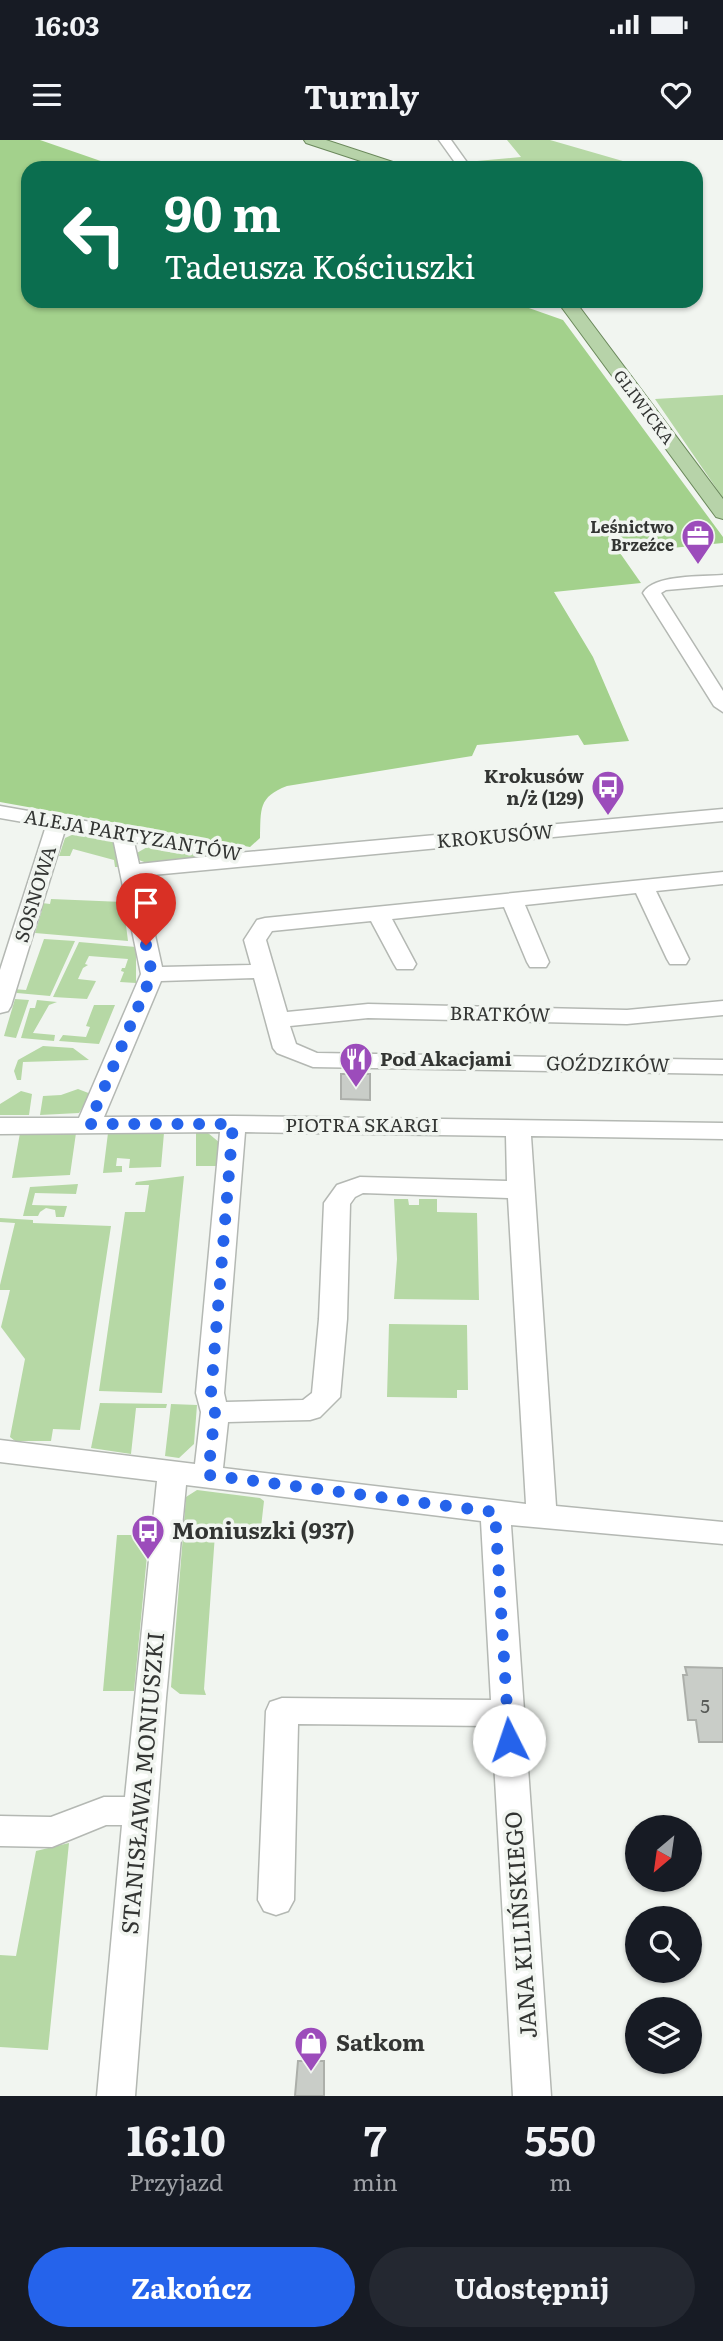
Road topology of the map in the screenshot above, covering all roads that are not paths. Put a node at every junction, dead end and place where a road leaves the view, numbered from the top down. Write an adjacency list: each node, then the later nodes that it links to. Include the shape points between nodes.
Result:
1 (311, 140): 3 (main road)
2 (445, 140): 4 (street)
3 (376, 161)
4 (460, 161)
5 (570, 308): 6 (main road, GLIWICKA)
6 (723, 513)
7 (723, 580): 8 (street, via 663,585 652,593)
8 (723, 706)
9 (0, 812): 11 (street, ALEJA PARTYZANTÓW)
10 (720, 821): 13 (street, KROKUSÓW)
11 (57, 823): 12 (street, ALEJA PARTYZANTÓW); 24 (street, SOSNOWA)
12 (122, 834): 13 (street, ALEJA PARTYZANTÓW); 14 (street)
13 (266, 856): 14 (street)
14 (131, 871): 23 (street)
15 (723, 878): 16 (street)
16 (643, 886): 17 (street); 19 (street)
17 (512, 898): 18 (street); 20 (street)
18 (379, 915): 21 (street); 22 (street, via 265,925 254,940)
19 (678, 959)
20 (538, 962)
21 (405, 964)
22 (263, 971): 23 (street); 26 (street)
23 (152, 974): 28 (street)
24 (0, 1006)
25 (723, 1008): 26 (street, BRATKÓW, via 627,1017 368,1011)
26 (277, 1020): 27 (street, GOŹDZIKÓW, via 285,1048 313,1060)
27 (723, 1067)
28 (89, 1124): 29 (street, PIOTRA SKARGI); 30 (street, PIOTRA SKARGI)
29 (233, 1124): 31 (street, PIOTRA SKARGI); 34 (street, via 211,1393)
30 (0, 1126)
31 (518, 1127): 32 (street, PIOTRA SKARGI); 33 (street)
32 (723, 1131)
33 (520, 1190): 34 (street, via 360,1185 346,1191 337,1203 326,1397 310,1410); 39 (street)
34 (215, 1412): 37 (street)
35 (0, 1451): 36 (street)
36 (173, 1471): 37 (street); 42 (street, STANISŁAWA MONIUSZKI)
37 (208, 1475): 38 (street)
38 (495, 1512): 39 (street); 41 (street, JANA KILIŃSKIEGO)
39 (542, 1517): 40 (street)
40 (723, 1533)
41 (507, 1713): 44 (street, via 282,1711); 46 (street, JANA KILIŃSKIEGO)
42 (141, 1811): 43 (street, via 104,1811 52,1832); 45 (street, STANISŁAWA MONIUSZKI)
43 (0, 1831)
44 (276, 1900)
45 (116, 2096)
46 (532, 2096)

